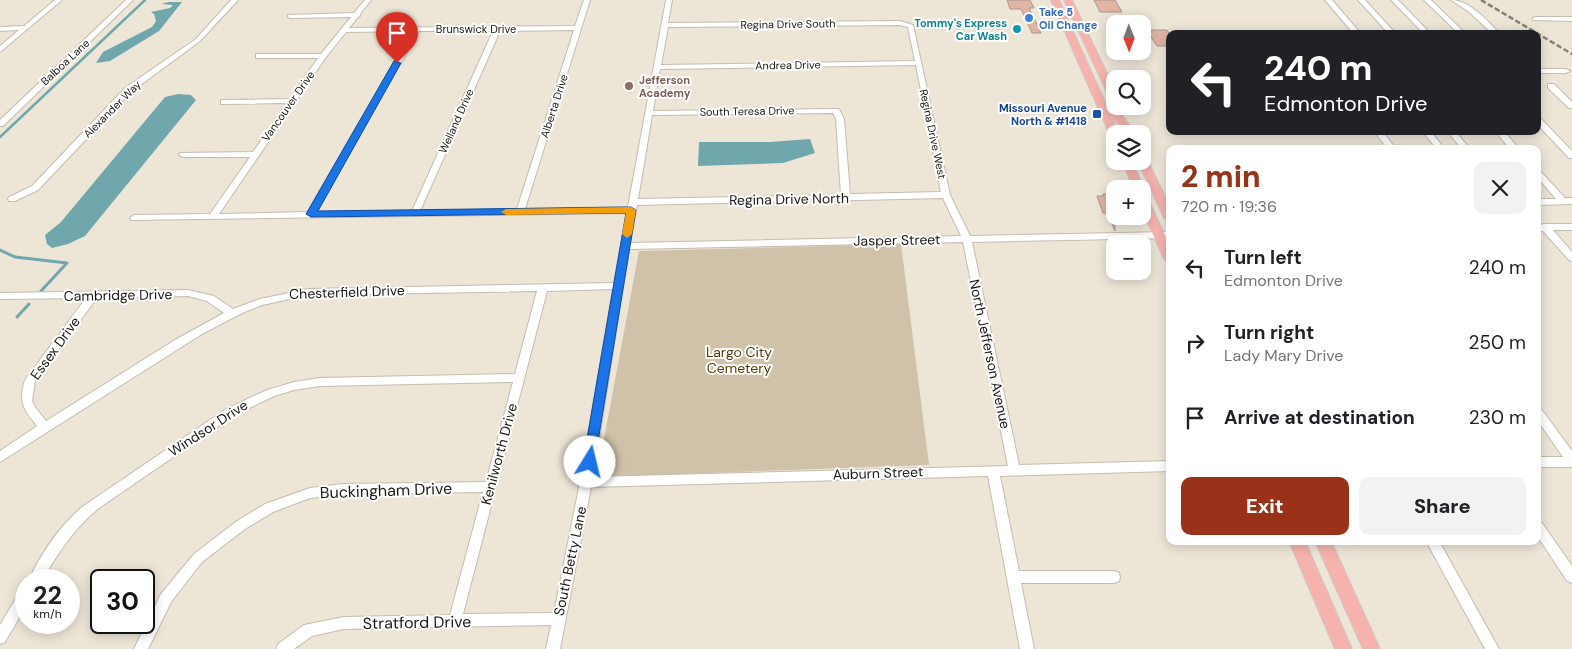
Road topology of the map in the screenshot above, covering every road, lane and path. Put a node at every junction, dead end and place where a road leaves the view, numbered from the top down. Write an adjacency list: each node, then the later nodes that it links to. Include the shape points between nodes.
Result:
1 (59, 0): 20 (street)
2 (130, 0): 51 (street, Balboa Lane)
3 (235, 0): 70 (street, Alexander Way, via 198,40 135,84 35,188)
4 (368, 0): 14 (street, Vancouver Drive)
5 (587, 0): 21 (street, Alberta Drive)
6 (669, 0): 18 (street, South Betty Lane)
7 (1055, 0): 31 (main road)
8 (1068, 0): 41 (main road)
9 (1328, 0): 26 (street)
10 (1361, 0): 27 (street)
11 (1394, 0): 28 (street)
12 (1427, 0): 29 (street)
13 (1454, 0): 30 (street)
14 (358, 15): 15 (street); 24 (street, Vancouver Drive)
15 (290, 16)
16 (1535, 19): 17 (street)
17 (1572, 19)
18 (665, 25): 19 (street, Regina Drive South, via 900,23); 36 (street, South Betty Lane)
19 (911, 26): 35 (street, Regina Drive West)
20 (26, 28): 22 (street); 32 (street)
21 (579, 28): 23 (street, Brunswick Drive); 75 (street, Alberta Drive)
22 (0, 29)
23 (497, 29): 25 (street, Brunswick Drive); 77 (street, Welland Drive)
24 (344, 30): 25 (street, Brunswick Drive); 34 (street, Vancouver Drive)
25 (417, 30): 78 (street)
26 (1354, 30)
27 (1389, 30)
28 (1424, 30)
29 (1459, 30)
30 (1492, 30)
31 (1075, 43): 42 (main road); 43 (main road, via 1099,82)
32 (0, 50)
33 (259, 56): 34 (street)
34 (323, 56): 47 (street, Vancouver Drive)
35 (919, 63): 36 (street, Andrea Drive); 68 (street, Regina Drive West)
36 (657, 67): 50 (street, South Betty Lane)
37 (1566, 71): 38 (street)
38 (1541, 72)
39 (1541, 76): 40 (street)
40 (1544, 80)
41 (1106, 81)
42 (1093, 85): 53 (main road); 54 (main road, via 1104,92)
43 (1106, 86)
44 (1550, 86): 45 (street)
45 (1560, 95): 46 (street); 49 (street)
46 (1572, 95)
47 (292, 101): 48 (street); 64 (street, Vancouver Drive)
48 (224, 102)
49 (1572, 106)
50 (650, 113): 69 (street, South Teresa Drive, via 836,111 840,119); 73 (street, South Betty Lane)
51 (0, 124)
52 (1541, 124): 65 (street)
53 (1111, 125)
54 (1124, 125)
55 (1381, 135): 59 (street)
56 (1429, 135): 60 (street)
57 (1454, 135): 61 (street)
58 (1502, 135): 62 (street)
59 (1389, 145)
60 (1438, 145)
61 (1462, 145)
62 (1511, 145)
63 (182, 154): 64 (street)
64 (256, 154): 79 (street, Vancouver Drive)
65 (1572, 156)
66 (1147, 170): 74 (main road)
67 (1541, 177): 71 (street)
68 (946, 196): 69 (street, Regina Drive North); 84 (street, Regina Drive West)
69 (846, 198): 73 (street, Regina Drive North)
70 (12, 199)
71 (1567, 201): 72 (street)
72 (1541, 202)
73 (632, 206): 75 (street, Regina Drive North); 85 (street, South Betty Lane)
74 (1166, 210)
75 (520, 212): 77 (street, Regina Drive North)
76 (1151, 212): 83 (main road)
77 (415, 213): 78 (street, Regina Drive North)
78 (311, 214): 79 (street, Regina Drive North)
79 (213, 216): 80 (street, Regina Drive North)
80 (134, 218)
81 (1541, 227): 82 (street); 86 (street)
82 (1572, 227)
83 (1165, 235): 84 (street, Jasper Street)
84 (967, 239): 85 (street, Jasper Street); 99 (street, North Jefferson Avenue)
85 (624, 246): 87 (street, South Betty Lane)
86 (1572, 258)
87 (618, 286): 88 (street, Chesterfield Drive); 101 (street, South Betty Lane)
88 (543, 287): 91 (street, Chesterfield Drive, via 308,292 267,298); 92 (street, Kenilworth Drive)
89 (0, 296): 90 (street, Cambridge Drive)
90 (92, 296): 91 (street, Cambridge Drive, via 204,295 216,299); 94 (street, Essex Drive, via 30,380 25,393 26,404)
91 (230, 312): 94 (street, Chesterfield Drive)
92 (519, 378): 102 (street, Kenilworth Drive); 107 (street, Windsor Drive, via 320,382 293,385 263,394 234,408 88,510 60,539)
93 (1541, 417): 96 (street)
94 (44, 427): 95 (street, Chesterfield Drive)
95 (0, 457)
96 (1572, 461): 97 (street)
97 (1541, 462)
98 (1166, 466): 99 (street, Auburn Street)
99 (1014, 469): 100 (street, Auburn Street)
100 (993, 470): 101 (street, Auburn Street); 108 (street)
101 (586, 482): 112 (street, South Betty Lane)
102 (491, 486): 113 (street, Kenilworth Drive); 115 (street, Buckingham Drive, via 343,489 310,493 269,508 198,558 166,598)
103 (1541, 530): 110 (street)
104 (1299, 545): 119 (main road)
105 (1325, 545): 120 (main road)
106 (1434, 545): 121 (street)
107 (42, 569)
108 (1014, 577): 109 (street); 118 (street)
109 (1114, 577)
110 (1572, 577)
111 (15, 612): 114 (street)
112 (558, 619): 113 (street, Stratford Drive); 117 (street, South Betty Lane)
113 (455, 621): 116 (street, Stratford Drive, via 344,623 309,630)
114 (0, 637)
115 (141, 649)
116 (283, 649)
117 (553, 649)
118 (1027, 649)
119 (1344, 649)
120 (1372, 649)
121 (1492, 649)

